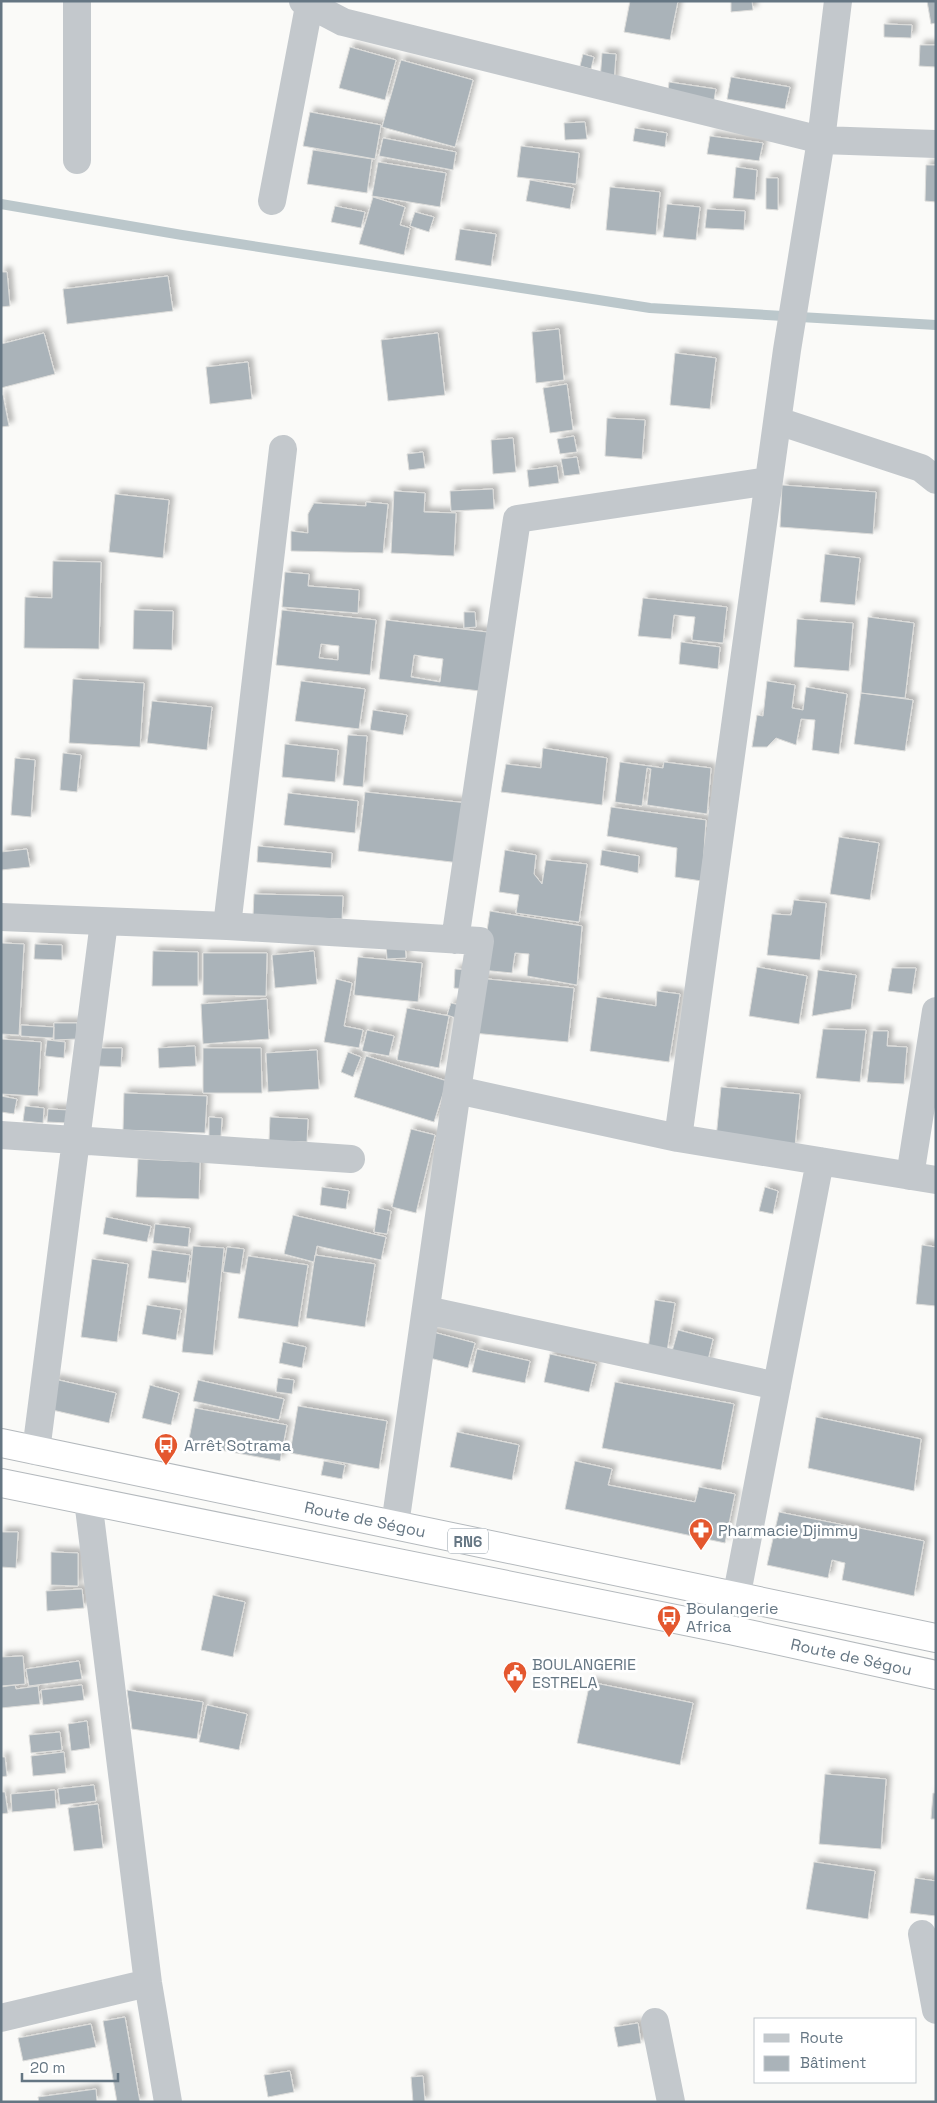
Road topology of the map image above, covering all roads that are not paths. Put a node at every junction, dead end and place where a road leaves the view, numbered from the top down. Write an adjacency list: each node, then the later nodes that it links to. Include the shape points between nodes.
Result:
1 (77, 1): 6 (street)
2 (838, 1): 4 (street)
3 (308, 2): 4 (street, via 343,22); 7 (street)
4 (821, 140): 5 (street); 8 (street)
5 (936, 144)
6 (77, 160)
7 (272, 201)
8 (778, 422): 10 (street, via 921,468); 11 (street)
9 (283, 449): 14 (street)
10 (936, 480)
11 (769, 481): 15 (street, via 517,519); 19 (street)
12 (1, 917): 13 (street)
13 (104, 922): 14 (street); 20 (street)
14 (227, 926): 15 (street)
15 (455, 940): 17 (street, via 480,941)
16 (936, 1011): 23 (street)
17 (457, 1090): 19 (street); 24 (street)
18 (1, 1135): 20 (street)
19 (678, 1138): 22 (street)
20 (76, 1140): 21 (street); 27 (street)
21 (351, 1158)
22 (820, 1161): 23 (street); 25 (street)
23 (923, 1178)
24 (426, 1310): 25 (street); 30 (street)
25 (777, 1386): 31 (street)
26 (1, 1443): 27 (highway, Route de Ségou / RN6)
27 (36, 1450): 30 (highway, Route de Ségou / RN6)
28 (1, 1483): 29 (highway, Route de Ségou / RN6)
29 (88, 1500): 32 (highway, Route de Ségou / RN6); 36 (street)
30 (395, 1525): 31 (highway, Route de Ségou / RN6)
31 (737, 1596): 32 (street); 33 (highway, Route de Ségou / RN6)
32 (730, 1630): 34 (highway, Route de Ségou / RN6)
33 (936, 1638)
34 (936, 1675)
35 (936, 1941): 37 (street, via 922,1934)
36 (148, 1983): 38 (street); 40 (street)
37 (936, 2010)
38 (1, 2018)
39 (655, 2022): 41 (street)
40 (168, 2102)
41 (671, 2102)

